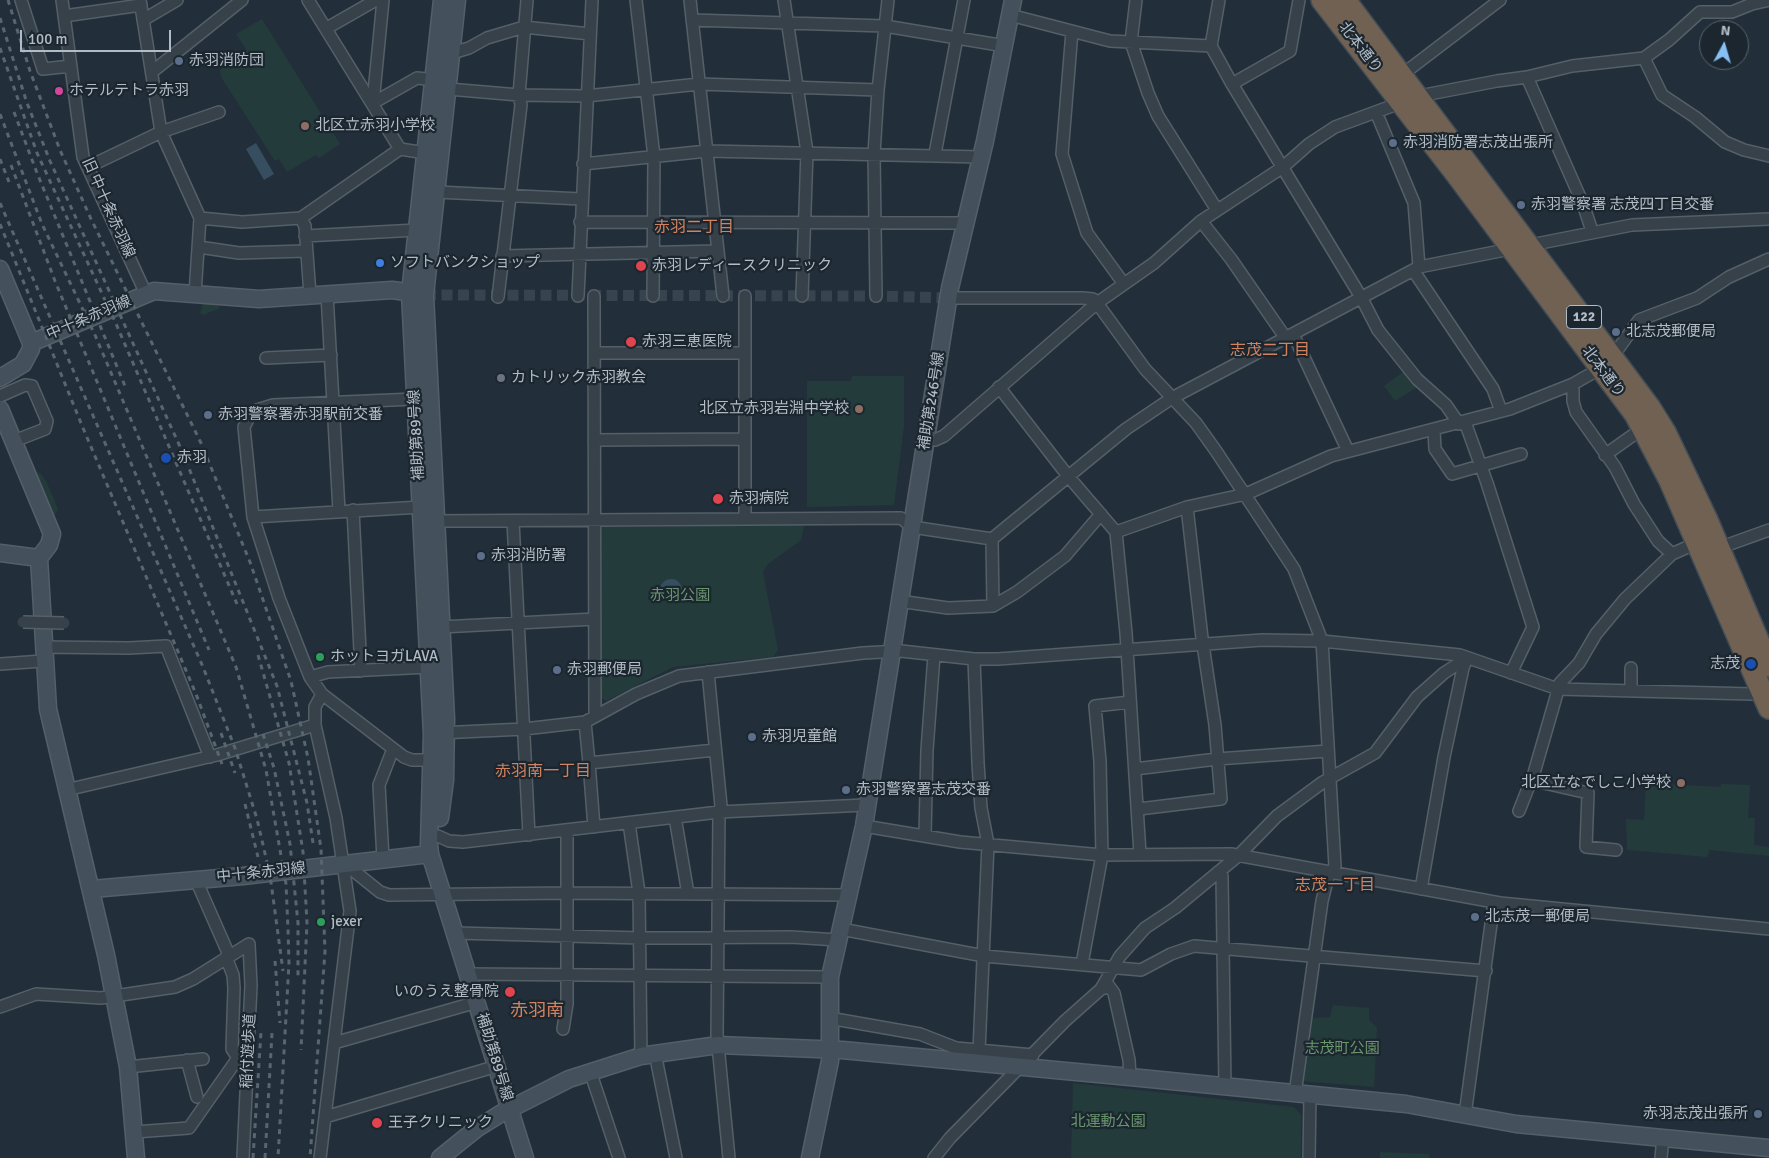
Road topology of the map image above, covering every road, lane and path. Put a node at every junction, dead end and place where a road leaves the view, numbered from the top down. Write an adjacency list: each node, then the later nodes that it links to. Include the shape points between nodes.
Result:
1 (21, 0): 41 (street, via 43,69)
2 (62, 0): 26 (street, 旧 中十条赤羽線)
3 (177, 0): 27 (street)
4 (308, 0): 32 (street)
5 (376, 0): 32 (street)
6 (383, 0): 54 (street)
7 (442, 0): 45 (street, 補助第89号線)
8 (457, 0): 39 (street, 補助第89号線)
9 (527, 0): 31 (street)
10 (592, 0): 34 (street)
11 (636, 0): 49 (street)
12 (690, 0): 28 (street)
13 (784, 0): 29 (street)
14 (888, 0): 30 (street)
15 (964, 0): 35 (street)
16 (1136, 0): 36 (street)
17 (1219, 0): 38 (street)
18 (1298, 0): 47 (street, via 1290,51)
19 (1322, 0): 53 (highway, 北本通り / 122)
20 (1345, 0): 43 (highway, 北本通り / 122)
21 (1500, 0): 43 (street)
22 (1769, 0): 40 (street, via 1732,12 1700,12)
23 (236, 2): 42 (street)
24 (140, 3): 26 (street); 27 (street)
25 (1012, 8): 33 (street); 37 (street, 補助第246号線)
26 (64, 16): 41 (street, 旧 中十条赤羽線)
27 (143, 20): 42 (street)
28 (692, 20): 29 (street); 46 (street)
29 (787, 23): 30 (street); 48 (street)
30 (885, 26): 35 (street); 50 (street)
31 (524, 27): 34 (street); 39 (street); 51 (street)
32 (327, 28): 54 (street)
33 (1072, 31): 36 (street, via 1110,41); 97 (street, via 1062,154 1087,233)
34 (590, 34): 52 (street)
35 (957, 38): 37 (street); 63 (street)
36 (1131, 42): 38 (street); 73 (street, via 1158,116)
37 (1005, 46): 66 (street, 補助第246号線)
38 (1211, 46): 47 (street)
39 (452, 53): 45 (street, 補助第89号線)
40 (1644, 58): 44 (street, via 1572,66); 64 (street, via 1662,95 1725,142)
41 (71, 66): 68 (street, 旧 中十条赤羽線)
42 (152, 72): 57 (street)
43 (1403, 74): 53 (highway, 北本通り / 122)
44 (1527, 77): 53 (street); 85 (street, via 1583,204)
45 (441, 84): 51 (street); 54 (street, via 418,78); 61 (street, 補助第89号線); 70 (street, 補助第89号線)
46 (699, 84): 48 (street); 49 (street); 59 (street)
47 (1232, 84): 69 (street)
48 (797, 87): 50 (street); 60 (street)
49 (646, 89): 52 (street); 65 (street)
50 (878, 90): 62 (street)
51 (519, 95): 52 (street); 71 (street, via 521,105)
52 (586, 96): 67 (street)
53 (1410, 99): 56 (street); 87 (highway, 北本通り / 122)
54 (372, 103): 58 (street)
55 (219, 112): 57 (street)
56 (1376, 112): 69 (street, via 1335,127); 96 (street, via 1414,203)
57 (161, 132): 68 (street); 74 (street)
58 (400, 149): 61 (street); 75 (street)
59 (707, 151): 60 (street); 65 (street); 82 (street)
60 (807, 152): 62 (street); 83 (street)
61 (426, 153): 84 (street, 補助第89号線)
62 (874, 154): 63 (street); 79 (street)
63 (935, 154): 66 (street)
64 (1769, 156)
65 (654, 157): 67 (street); 80 (street)
66 (982, 157): 81 (street, 補助第246号線)
67 (583, 164): 72 (street)
68 (88, 167): 98 (street, 旧 中十条赤羽線)
69 (1283, 167): 73 (street); 111 (street)
70 (436, 192): 71 (street); 101 (street, 補助第89号線)
71 (509, 196): 72 (street); 93 (street)
72 (581, 199): 78 (street)
73 (1217, 210): 77 (street)
74 (200, 218): 75 (street, via 242,222); 88 (street)
75 (301, 218): 86 (street)
76 (1769, 219): 85 (street, via 1640,224)
77 (1201, 221): 97 (street, via 1154,263); 114 (street)
78 (580, 222): 80 (street); 92 (street)
79 (876, 222): 81 (street); 83 (street); 109 (street)
80 (654, 223): 82 (street); 91 (street)
81 (965, 223): 112 (street, 補助第246号線)
82 (716, 224): 83 (street); 90 (street)
83 (805, 224): 108 (street)
84 (417, 230): 86 (street); 101 (street, 補助第89号線)
85 (1592, 232): 87 (street)
86 (305, 236): 89 (street)
87 (1519, 246): 96 (street); 120 (highway, 北本通り / 122)
88 (199, 248): 89 (street, via 239,252); 99 (street)
89 (305, 250): 102 (street)
90 (718, 251): 91 (street); 106 (street)
91 (654, 253): 92 (street); 105 (street)
92 (579, 254): 93 (street); 103 (street)
93 (502, 256): 110 (street)
94 (1769, 258): 120 (street, via 1729,277 1697,298 1639,320)
95 (0, 268): 115 (street)
96 (1416, 268): 111 (street); 128 (street, via 1493,389)
97 (1124, 284): 113 (street)
98 (146, 294): 99 (street, 中十条赤羽線, via 159,291); 115 (street, 中十条赤羽線)
99 (195, 294): 102 (street, 中十条赤羽線, via 260,298)
100 (328, 294): 101 (street, 中十条赤羽線, via 392,290); 102 (street, 中十条赤羽線); 118 (street)
101 (418, 294): 125 (street, 補助第89号線); 150 (street, 補助第89号線)
102 (310, 295)
103 (578, 296)
104 (594, 296): 116 (street)
105 (653, 296)
106 (723, 296)
107 (745, 296): 117 (street)
108 (802, 296)
109 (876, 296)
110 (498, 297)
111 (1361, 297): 114 (street); 129 (street, via 1378,330 1416,379)
112 (949, 298): 113 (street, via 1083,298 1094,299); 132 (street, 補助第246号線)
113 (1097, 303): 123 (street); 124 (street, via 1145,369)
114 (1289, 335): 124 (street); 136 (street)
115 (31, 343): 121 (street, via 27,359)
116 (594, 353): 117 (street); 134 (street)
117 (745, 353): 133 (street)
118 (331, 355): 119 (street); 126 (street)
119 (266, 358)
120 (1607, 362): 122 (street); 130 (highway, 北本通り / 122); 156 (highway, 北本通り / 122, via 1639,390 1665,432)
121 (0, 378)
122 (1573, 384): 128 (street); 138 (street, via 1576,412)
123 (999, 387): 132 (street, via 944,436 935,440); 140 (street)
124 (1172, 398): 140 (street, via 1126,429); 141 (street, via 1196,423)
125 (415, 399): 126 (street); 142 (street, 補助第89号線)
126 (334, 403): 144 (street); 147 (street, via 263,406 249,416 244,427)
127 (0, 406): 135 (street); 135 (street, via 25,385 32,386 47,421 45,429)
128 (1501, 411): 129 (street)
129 (1462, 423): 131 (street); 139 (street)
130 (1643, 428): 138 (street); 156 (highway, 北本通り / 122)
131 (1434, 430): 136 (street); 139 (street, via 1435,448 1452,474)
132 (926, 438): 152 (street, 補助第246号線)
133 (744, 439): 134 (street); 148 (street)
134 (594, 440): 149 (street)
135 (14, 441): 159 (street, via 52,534 49,545)
136 (1348, 451): 141 (street)
137 (1521, 454): 139 (street)
138 (1605, 455): 158 (street, via 1658,541)
139 (1481, 465): 182 (street, via 1532,627)
140 (1068, 476): 146 (street); 155 (street)
141 (1246, 494): 143 (street); 168 (street, via 1294,569)
142 (420, 507): 145 (street); 150 (street); 178 (street, 補助第89号線)
143 (1187, 507): 154 (street); 169 (street)
144 (339, 510): 145 (street); 147 (street)
145 (353, 510): 180 (street)
146 (1101, 514): 154 (street); 161 (street, via 1065,556)
147 (253, 517): 183 (street, via 279,598)
148 (745, 519): 149 (street); 152 (street, via 901,518)
149 (594, 520): 151 (street); 162 (street)
150 (436, 521): 151 (street); 166 (street, 補助第89号線)
151 (513, 521): 165 (street)
152 (912, 527): 155 (street); 160 (street, 補助第246号線)
153 (1769, 530): 156 (street)
154 (1116, 532): 170 (street)
155 (992, 539): 161 (street)
156 (1710, 542): 158 (street); 167 (highway, 北本通り / 122); 187 (highway, 北本通り / 122)
157 (0, 553): 159 (street)
158 (1672, 554): 184 (street, via 1614,610)
159 (39, 558): 172 (street)
160 (900, 601): 161 (street, via 948,608); 171 (street, 補助第246号線)
161 (994, 606)
162 (595, 619): 165 (street); 189 (street)
163 (23, 622): 164 (street, bridge)
164 (64, 623)
165 (519, 624): 166 (street); 192 (street)
166 (441, 627): 193 (street, 補助第89号線)
167 (1761, 630): 177 (highway, 北本通り / 122)
168 (1322, 641): 169 (street, via 1262,640); 174 (street, via 1418,649); 196 (street)
169 (1203, 645): 170 (street); 198 (street)
170 (1127, 651): 175 (street); 188 (street)
171 (891, 652): 173 (street); 181 (street); 205 (street, 補助第246号線)
172 (43, 654): 176 (street); 197 (street, via 166,646); 204 (street, via 48,710)
173 (934, 655): 175 (street); 215 (street)
174 (1467, 658): 182 (street); 202 (street, via 1438,677 1417,697 1375,753); 230 (street, via 1444,757)
175 (974, 659): 217 (street, via 978,772)
176 (0, 664)
177 (1769, 666)
178 (429, 667): 180 (street); 193 (street, 補助第89号線)
179 (1631, 668): 185 (street)
180 (360, 670): 183 (street)
181 (708, 672): 189 (street, via 679,676 660,683); 195 (street)
182 (1511, 673): 184 (street)
183 (310, 677): 186 (street)
184 (1558, 689): 185 (street); 203 (street)
185 (1631, 691): 187 (street)
186 (322, 694): 191 (street, via 315,708); 194 (street)
187 (1766, 695)
188 (1130, 702): 201 (street); 221 (street, via 1095,706)
189 (595, 715): 190 (street)
190 (585, 722): 192 (street); 200 (street)
191 (316, 725): 197 (street); 224 (street)
192 (524, 729): 193 (street); 214 (street)
193 (439, 733): 199 (street, 補助第89号線)
194 (393, 749): 199 (street, via 412,760); 223 (street, via 379,785)
195 (715, 750): 200 (street); 208 (street)
196 (1328, 751): 198 (street); 202 (street)
197 (214, 756): 204 (street)
198 (1217, 759): 201 (street); 206 (street, via 1221,799)
199 (439, 760): 216 (street, 補助第89号線); 219 (street, 補助第89号線)
200 (589, 762): 212 (street)
201 (1135, 769): 206 (street)
202 (1330, 778): 222 (street, via 1277,816); 227 (street, via 1335,866)
203 (1531, 780): 207 (street); 218 (street, via 1588,793 1586,847)
204 (66, 790): 229 (street)
205 (866, 805): 208 (street); 211 (street, 補助第246号線)
206 (1139, 809): 220 (street)
207 (1519, 811)
208 (719, 812): 209 (street); 235 (street)
209 (675, 817): 210 (street); 234 (street)
210 (629, 822): 212 (street); 233 (street)
211 (864, 826): 215 (street); 236 (street, 補助第246号線)
212 (594, 827): 213 (street)
213 (567, 831): 214 (street); 232 (street)
214 (528, 835): 216 (street, via 463,842)
215 (925, 835): 217 (street)
216 (438, 836): 225 (street, 補助第89号線)
217 (988, 844): 221 (street); 246 (street)
218 (1616, 850)
219 (430, 854): 223 (street, 中十条赤羽線); 225 (street, 補助第89号線)
220 (1140, 854): 221 (street); 222 (street)
221 (1102, 855): 248 (street)
222 (1239, 855): 226 (street); 227 (street)
223 (383, 859): 224 (street, 中十条赤羽線)
224 (344, 863): 228 (street, 中十条赤羽線); 231 (street, via 380,892 390,895); 262 (street, via 350,910)
225 (437, 870): 231 (street, 補助第89号線)
226 (1218, 872): 244 (street, via 1222,876); 249 (street, via 1145,928)
227 (1332, 872): 230 (street); 247 (street, via 1322,901)
228 (196, 880): 229 (street, 中十条赤羽線); 245 (street)
229 (92, 889): 257 (street)
230 (1421, 889): 237 (street)
231 (444, 893): 232 (street); 239 (street, 補助第89号線)
232 (567, 893): 233 (street); 240 (street)
233 (639, 893): 234 (street); 243 (street)
234 (688, 894): 235 (street)
235 (718, 894): 236 (street); 242 (street)
236 (848, 895): 241 (street, 補助第246号線)
237 (1494, 902): 238 (street); 250 (street)
238 (1769, 929)
239 (456, 933): 240 (street); 251 (street, 補助第89号線)
240 (567, 934): 243 (street); 252 (street)
241 (839, 935): 242 (street); 246 (street); 255 (street, 補助第246号線)
242 (718, 937): 243 (street); 254 (street)
243 (641, 938): 253 (street)
244 (1222, 949): 247 (street); 249 (street, via 1192,947 1141,970); 276 (street)
245 (228, 956): 257 (street, via 175,987); 264 (street, 稲付遊歩道, via 250,944); 268 (street, via 234,988 232,1050)
246 (984, 956): 248 (street); 266 (street)
247 (1314, 957): 250 (street); 277 (street)
248 (1082, 964): 249 (street)
249 (1114, 966): 256 (street)
250 (1486, 971): 280 (street)
251 (468, 974): 252 (street); 258 (street, 補助第89号線)
252 (565, 976): 253 (street); 261 (street, via 567,1004)
253 (641, 977): 254 (street); 267 (street)
254 (717, 977): 255 (street); 263 (street)
255 (830, 977): 260 (street, 補助第246号線)
256 (1106, 986): 271 (street, via 1064,1022); 275 (street, via 1114,993)
257 (114, 996): 259 (street, via 36,994); 273 (street)
258 (477, 1002): 262 (street); 272 (street, 補助第89号線)
259 (0, 1007)
260 (829, 1018): 265 (street, 補助第246号線); 266 (street, via 920,1034 956,1048)
261 (563, 1029)
262 (334, 1043): 281 (street)
263 (718, 1045): 265 (street); 267 (street); 292 (street)
264 (249, 1046): 268 (street); 286 (street, 稲付遊歩道)
265 (830, 1050): 271 (street); 293 (street, 補助第246号線)
266 (979, 1051): 271 (street)
267 (648, 1054): 274 (street); 291 (street)
268 (238, 1058): 282 (street, via 189,1128)
269 (203, 1059): 270 (street)
270 (187, 1060): 273 (street); 278 (street)
271 (1028, 1061): 275 (street); 294 (street)
272 (497, 1066): 279 (street, 補助第89号線); 281 (street)
273 (128, 1067): 282 (street)
274 (590, 1071): 279 (street); 290 (street)
275 (1130, 1077): 276 (street)
276 (1225, 1088): 277 (street)
277 (1302, 1095): 280 (street, via 1406,1104); 295 (street)
278 (197, 1097)
279 (510, 1108): 288 (street, via 476,1129); 289 (street, 補助第89号線)
280 (1465, 1115): 283 (street, via 1516,1124)
281 (325, 1117): 287 (street)
282 (135, 1132): 285 (street)
283 (1663, 1137): 284 (street); 296 (street)
284 (1769, 1148)
285 (136, 1158)
286 (243, 1158)
287 (320, 1158)
288 (440, 1158)
289 (525, 1158)
290 (619, 1158)
291 (676, 1158)
292 (729, 1158)
293 (810, 1158)
294 (934, 1158)
295 (1309, 1158)
296 (1661, 1158)

